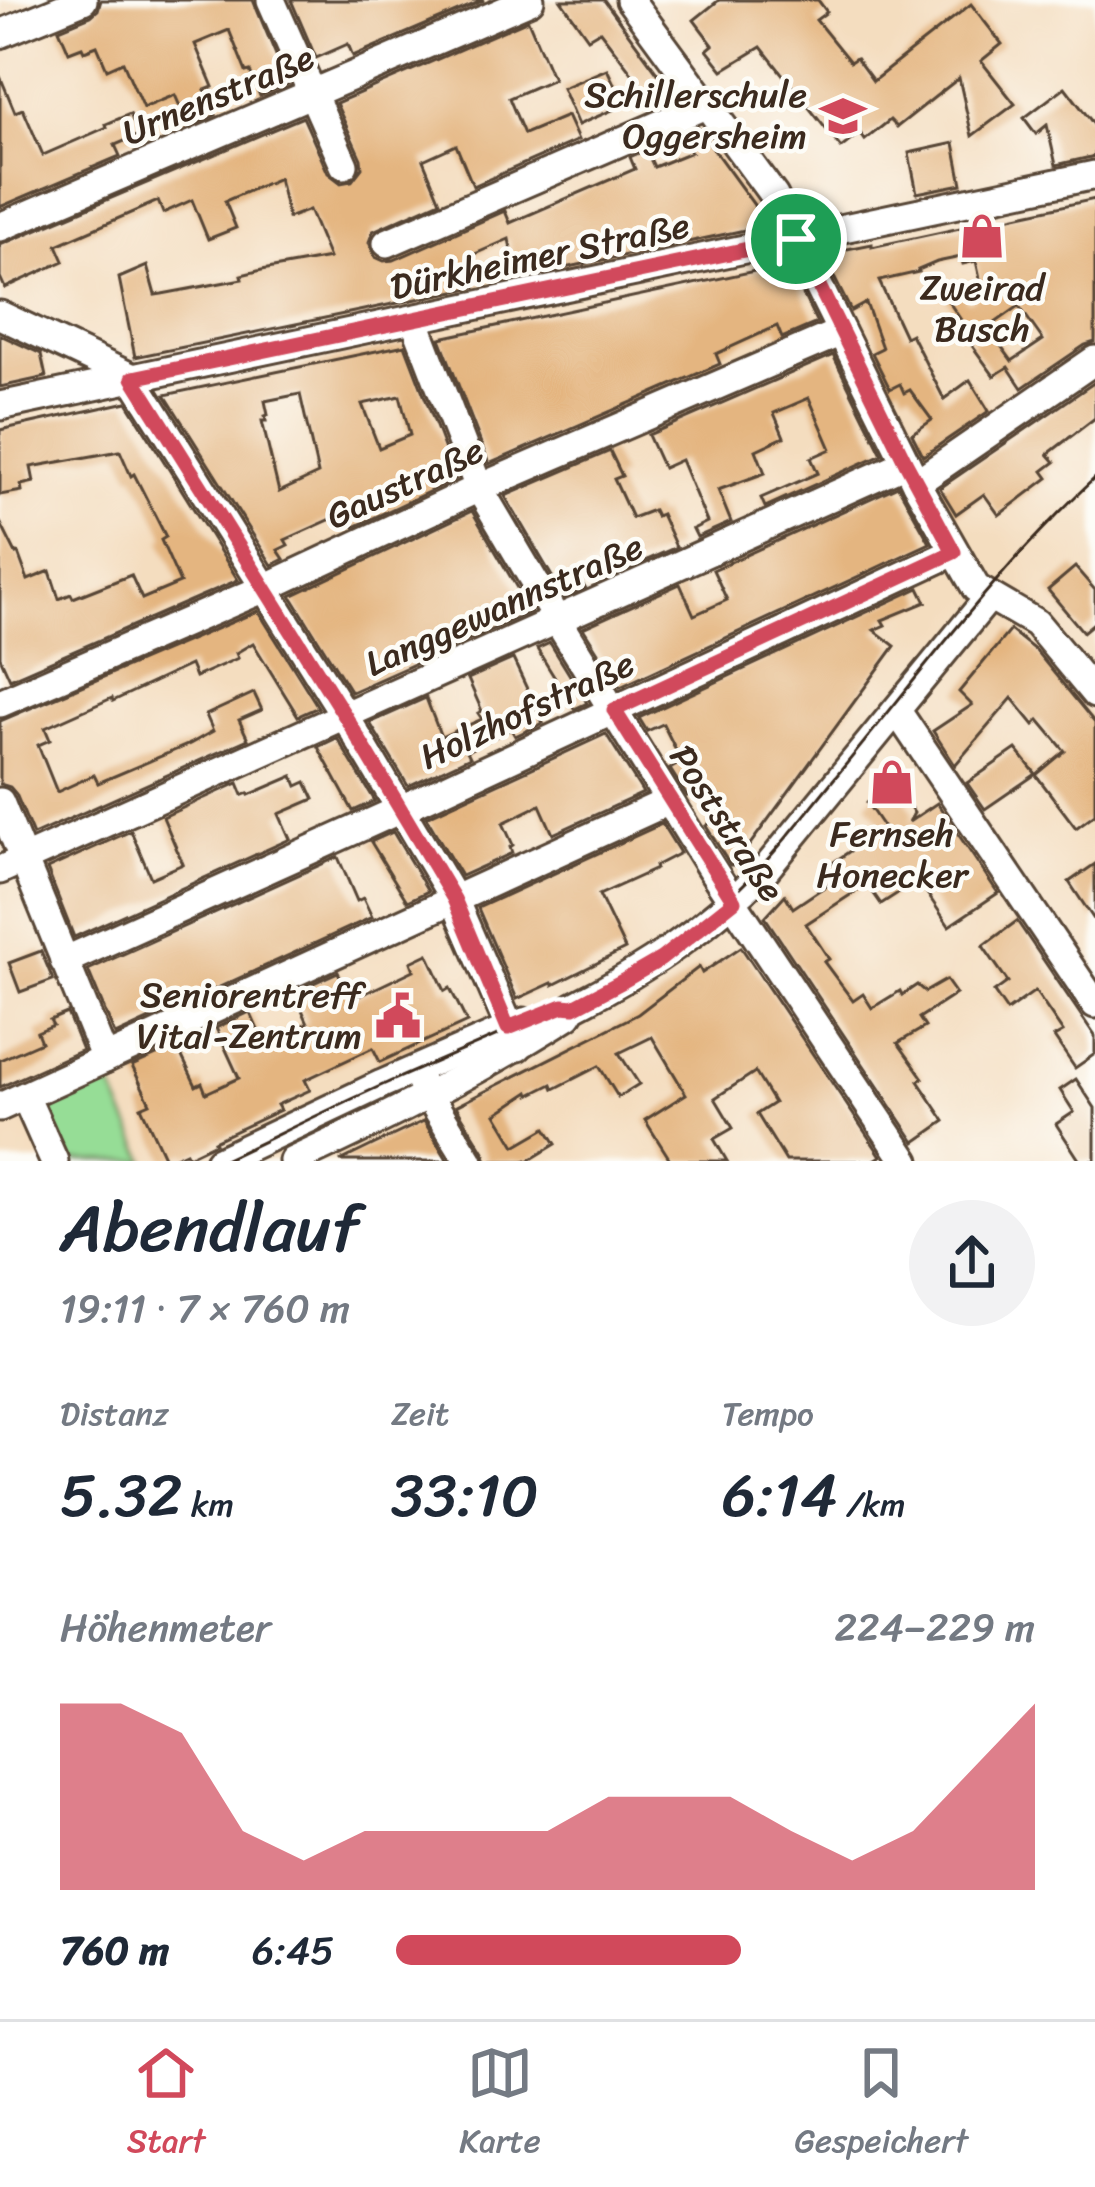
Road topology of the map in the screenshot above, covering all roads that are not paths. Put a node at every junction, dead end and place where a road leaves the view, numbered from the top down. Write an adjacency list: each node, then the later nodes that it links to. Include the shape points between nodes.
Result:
1 (82, 0): 5 (street)
2 (271, 0): 6 (street)
3 (530, 0): 6 (street, Urnenstraße)
4 (630, 0): 7 (street)
5 (0, 34)
6 (312, 94): 8 (street); 10 (street, Urnenstraße)
7 (705, 105): 11 (street); 12 (street)
8 (344, 166)
9 (1095, 176): 11 (street, Dürkheimer Straße)
10 (0, 227)
11 (796, 239): 14 (street, Dürkheimer Straße); 15 (street)
12 (387, 243)
13 (0, 315): 17 (street)
14 (414, 320): 17 (street, Dürkheimer Straße); 20 (street, Poststraße)
15 (841, 332): 19 (street); 20 (street, Gaustraße)
16 (1095, 360): 19 (street, Langgewannstraße)
17 (133, 378): 18 (street, Dürkheimer Straße); 22 (street)
18 (0, 406)
19 (911, 473): 21 (street); 24 (street, Langgewannstraße)
20 (478, 488): 22 (street, Gaustraße); 24 (street, Poststraße)
21 (954, 552): 23 (street); 27 (street, Holzhofstraße)
22 (266, 588): 26 (street, Gaustraße); 29 (street)
23 (989, 597): 25 (street, via 1036,623); 28 (street)
24 (557, 620): 27 (street, Poststraße); 29 (street, Langgewannstraße)
25 (1095, 694)
26 (0, 703)
27 (614, 710): 30 (street, Poststraße); 32 (street, Holzhofstraße)
28 (897, 711): 35 (street); 37 (street)
29 (345, 716): 32 (street); 33 (street, Langgewannstraße)
30 (670, 801): 34 (street); 35 (street, Poststraße)
31 (0, 802): 33 (street)
32 (401, 809): 34 (street); 36 (street, Holzhofstraße)
33 (11, 865): 36 (street)
34 (454, 899): 38 (street); 39 (street)
35 (734, 901): 38 (street, via 661,959); 47 (street, Poststraße)
36 (64, 962): 39 (street)
37 (1095, 1004)
38 (513, 1038): 40 (street); 41 (street)
39 (105, 1059): 42 (street)
40 (413, 1070): 41 (street); 44 (street)
41 (428, 1096): 45 (street); 46 (street)
42 (12, 1102): 43 (street)
43 (54, 1161)
44 (219, 1161)
45 (293, 1161)
46 (469, 1161)
47 (906, 1161)

